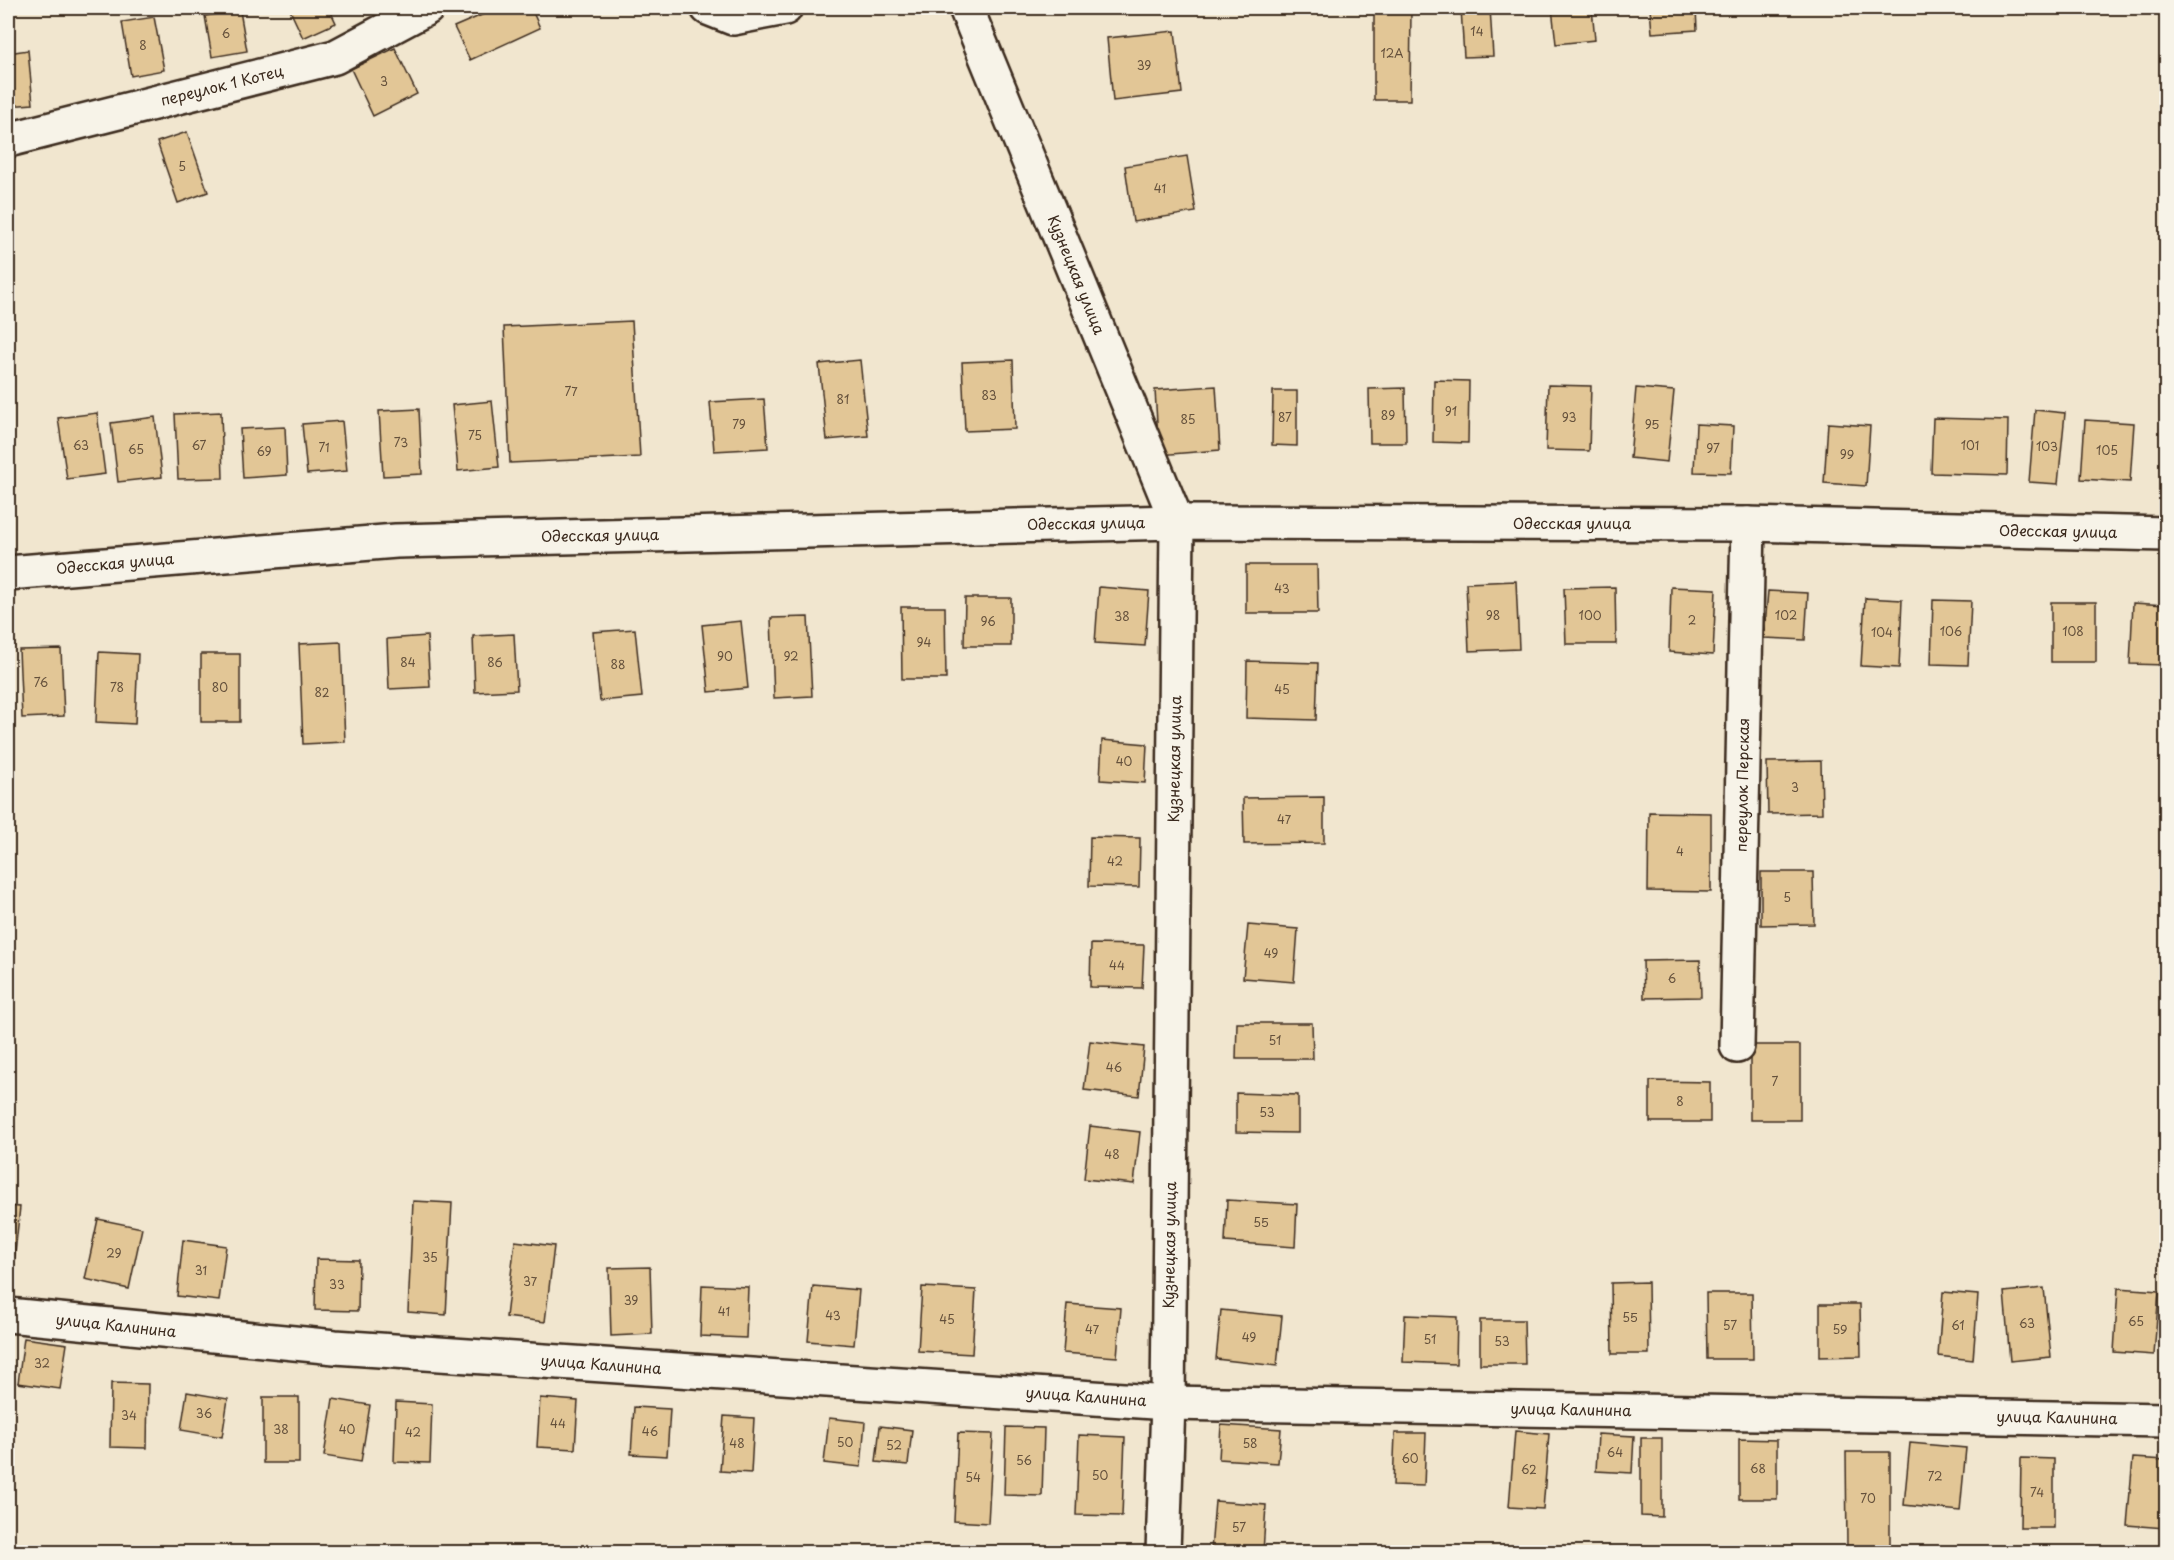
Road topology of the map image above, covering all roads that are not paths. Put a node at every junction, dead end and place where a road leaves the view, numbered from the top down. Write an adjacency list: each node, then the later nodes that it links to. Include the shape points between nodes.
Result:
1 (427, 8): 5 (street, переулок 1 Котец, via 335,57)
2 (708, 8): 3 (street, via 733,18)
3 (785, 8)
4 (966, 8): 6 (street, Кузнецкая улица)
5 (8, 140)
6 (1178, 522): 7 (street, Одесская улица); 9 (street, Одесская улица, via 396,542); 12 (street, Кузнецкая улица)
7 (1748, 524): 8 (street, Одесская улица); 10 (street, переулок Перская)
8 (2166, 534)
9 (8, 573)
10 (1737, 1046)
11 (8, 1315): 12 (street, улица Калинина, via 346,1348)
12 (1168, 1403): 13 (street, улица Калинина); 14 (street, Кузнецкая улица)
13 (2166, 1420)
14 (1163, 1552)

